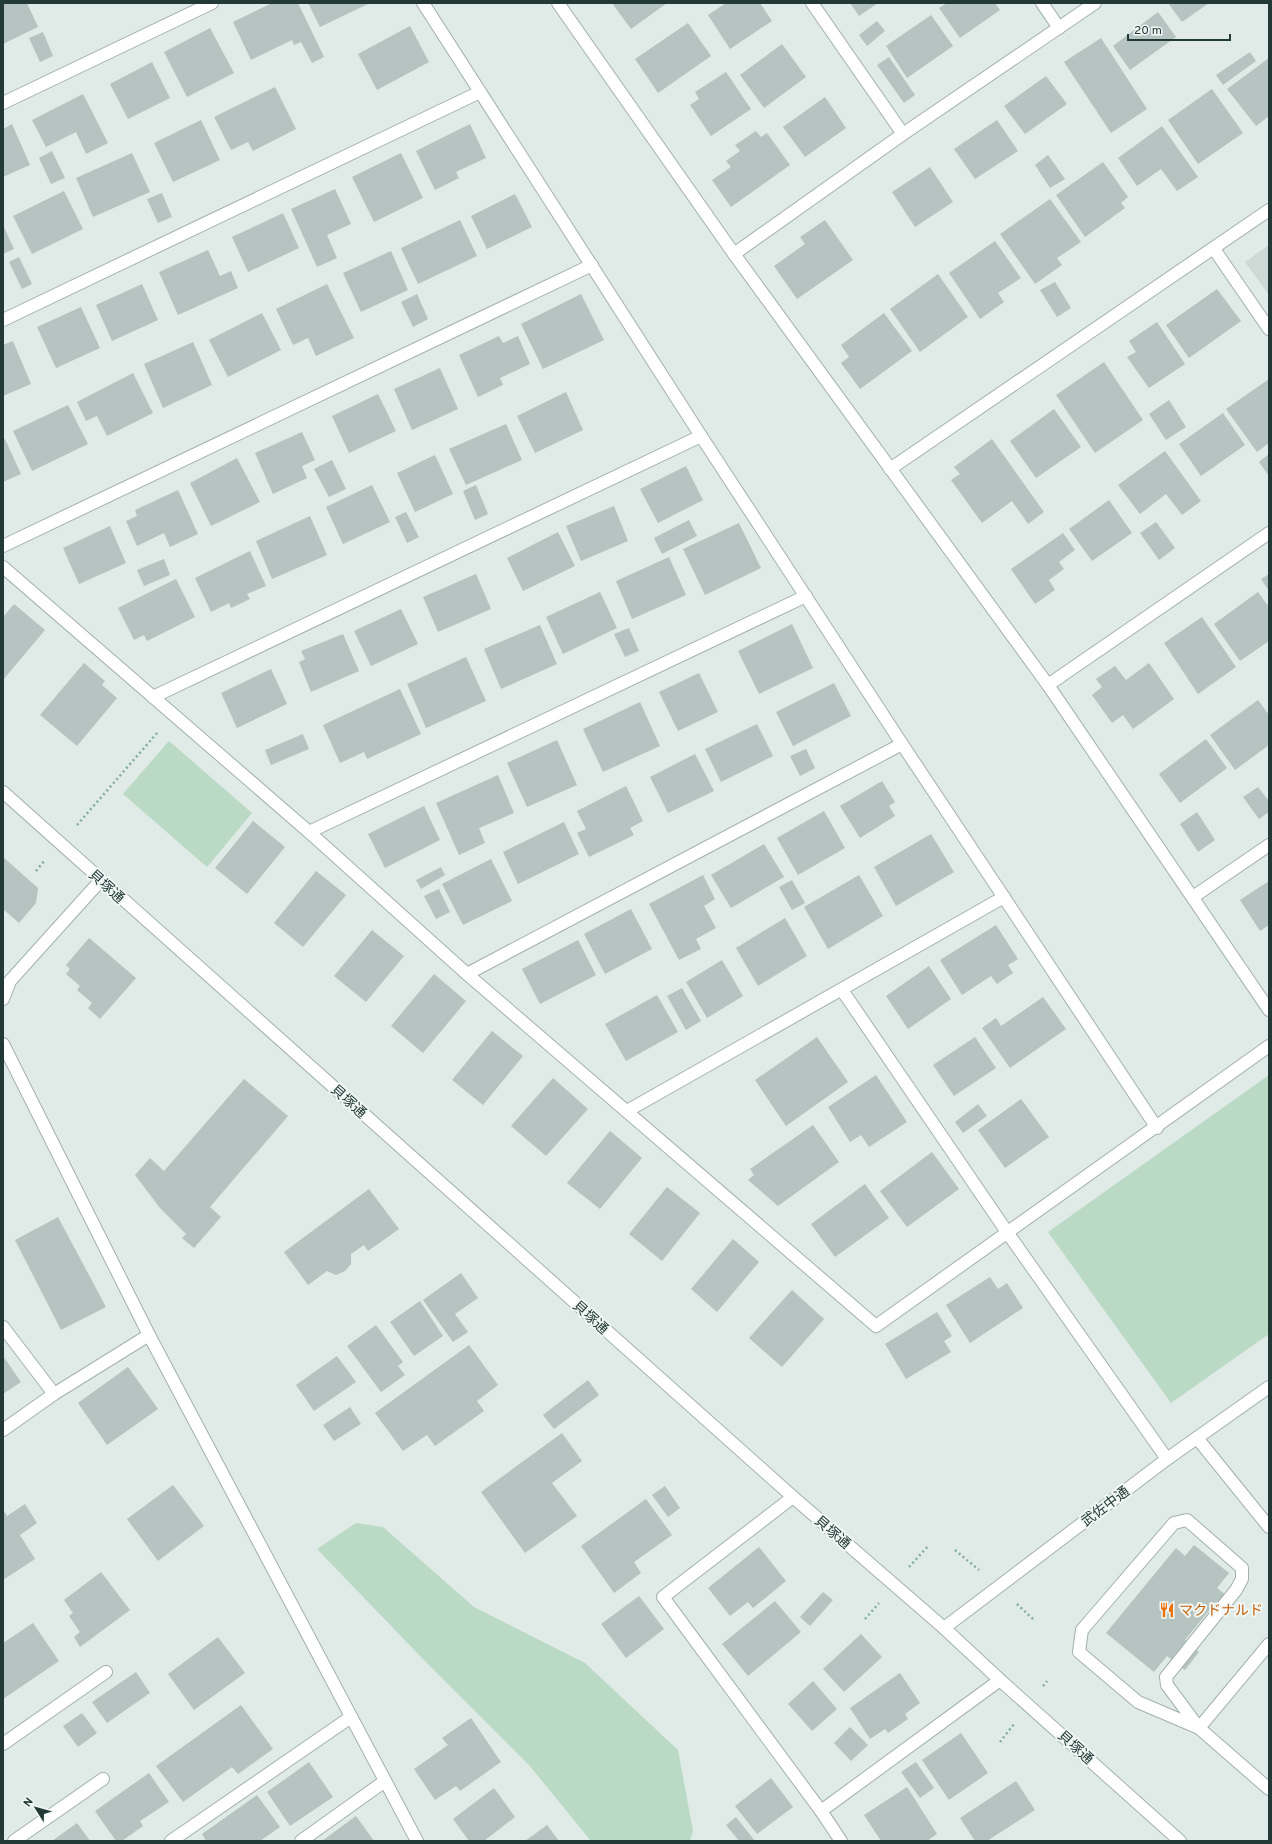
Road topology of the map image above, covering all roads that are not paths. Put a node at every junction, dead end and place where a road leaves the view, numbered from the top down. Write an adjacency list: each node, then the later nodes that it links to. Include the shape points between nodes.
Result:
1 (212, 3): 9 (street)
2 (423, 3): 8 (street)
3 (558, 3): 13 (street)
4 (812, 3): 10 (street)
5 (1042, 3): 7 (street)
6 (1095, 3): 7 (street)
7 (1059, 28): 10 (street)
8 (480, 92): 14 (street); 15 (street)
9 (3, 103)
10 (903, 134): 13 (street)
11 (1269, 210): 12 (street)
12 (1214, 249): 16 (street); 18 (street)
13 (734, 254): 18 (street)
14 (592, 265): 17 (street); 20 (street)
15 (3, 320)
16 (1269, 329)
17 (701, 436): 22 (street); 24 (street)
18 (890, 469): 23 (street)
19 (1269, 533): 23 (street)
20 (3, 546)
21 (3, 567): 24 (street)
22 (806, 596): 25 (street); 27 (street)
23 (1048, 685): 31 (street)
24 (153, 697): 27 (street)
25 (902, 744): 30 (street); 32 (street)
26 (3, 792): 29 (street, 貝塚通)
27 (309, 832): 32 (street)
28 (1269, 845): 31 (street)
29 (101, 880): 34 (street, via 10,981); 48 (street, 貝塚通)
30 (1004, 897): 33 (street); 39 (street)
31 (1193, 897): 35 (street)
32 (467, 974): 38 (street)
33 (842, 990): 38 (street); 40 (street)
34 (3, 999)
35 (1269, 1010)
36 (3, 1044): 42 (street)
37 (1269, 1046): 39 (street)
38 (627, 1111): 40 (street, via 876,1326)
39 (1157, 1128): 40 (street)
40 (1007, 1232): 47 (street)
41 (3, 1327): 44 (street)
42 (149, 1336): 44 (street); 54 (street)
43 (1269, 1387): 46 (street, 武佐中通)
44 (54, 1394): 45 (street)
45 (3, 1430)
46 (1197, 1438): 47 (street, 武佐中通); 49 (street)
47 (1167, 1459): 50 (street, 武佐中通)
48 (793, 1497): 50 (street, 貝塚通); 60 (street, via 663,1596)
49 (1269, 1527)
50 (944, 1628): 53 (street, 貝塚通)
51 (1269, 1644): 55 (street)
52 (106, 1672): 56 (street)
53 (1000, 1680): 60 (street); 66 (street, 貝塚通)
54 (351, 1717): 58 (street); 62 (street)
55 (1200, 1728): 55 (street, via 1138,1702 1079,1652 1082,1630 1174,1523 1187,1520 1242,1568 1242,1579 1236,1590 1166,1677 1167,1685); 59 (street)
56 (3, 1744)
57 (103, 1780): 61 (street)
58 (385, 1781): 63 (street); 64 (street)
59 (1269, 1789)
60 (821, 1811): 65 (street)
61 (14, 1841)
62 (172, 1841)
63 (301, 1841)
64 (417, 1841)
65 (841, 1841)
66 (1180, 1841)

